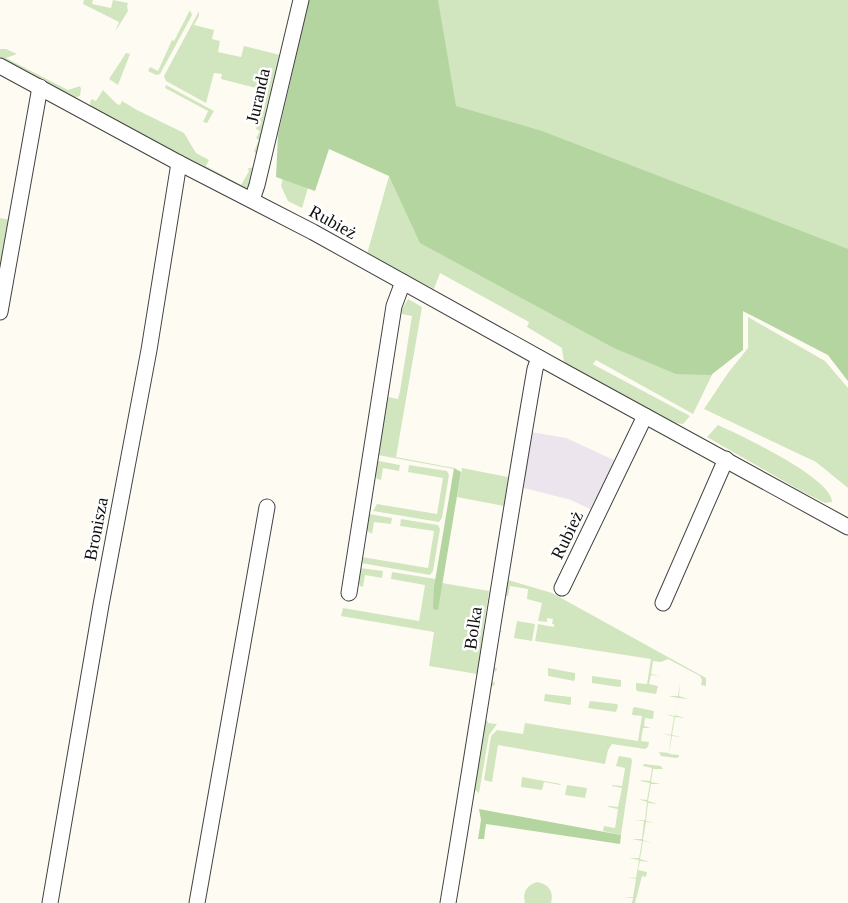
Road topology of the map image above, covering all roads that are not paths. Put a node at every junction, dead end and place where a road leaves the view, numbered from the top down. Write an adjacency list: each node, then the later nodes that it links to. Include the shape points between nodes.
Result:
1 (300, 0): 5 (street, Juranda)
2 (0, 66): 3 (street, Rubież)
3 (40, 87): 4 (street, Rubież); 7 (street)
4 (178, 163): 5 (street, Rubież); 16 (street, Bronisza, via 149,350)
5 (252, 200): 6 (street, Rubież)
6 (403, 282): 8 (street, Rubież); 14 (street, via 394,306)
7 (0, 312)
8 (538, 358): 9 (street, Rubież); 18 (street, Bolka)
9 (645, 416): 10 (street, Rubież); 13 (street, Rubież)
10 (726, 459): 12 (street, Rubież); 15 (street)
11 (267, 507): 17 (street)
12 (848, 527)
13 (562, 588)
14 (348, 593)
15 (662, 603)
16 (50, 903)
17 (197, 903)
18 (448, 903)

